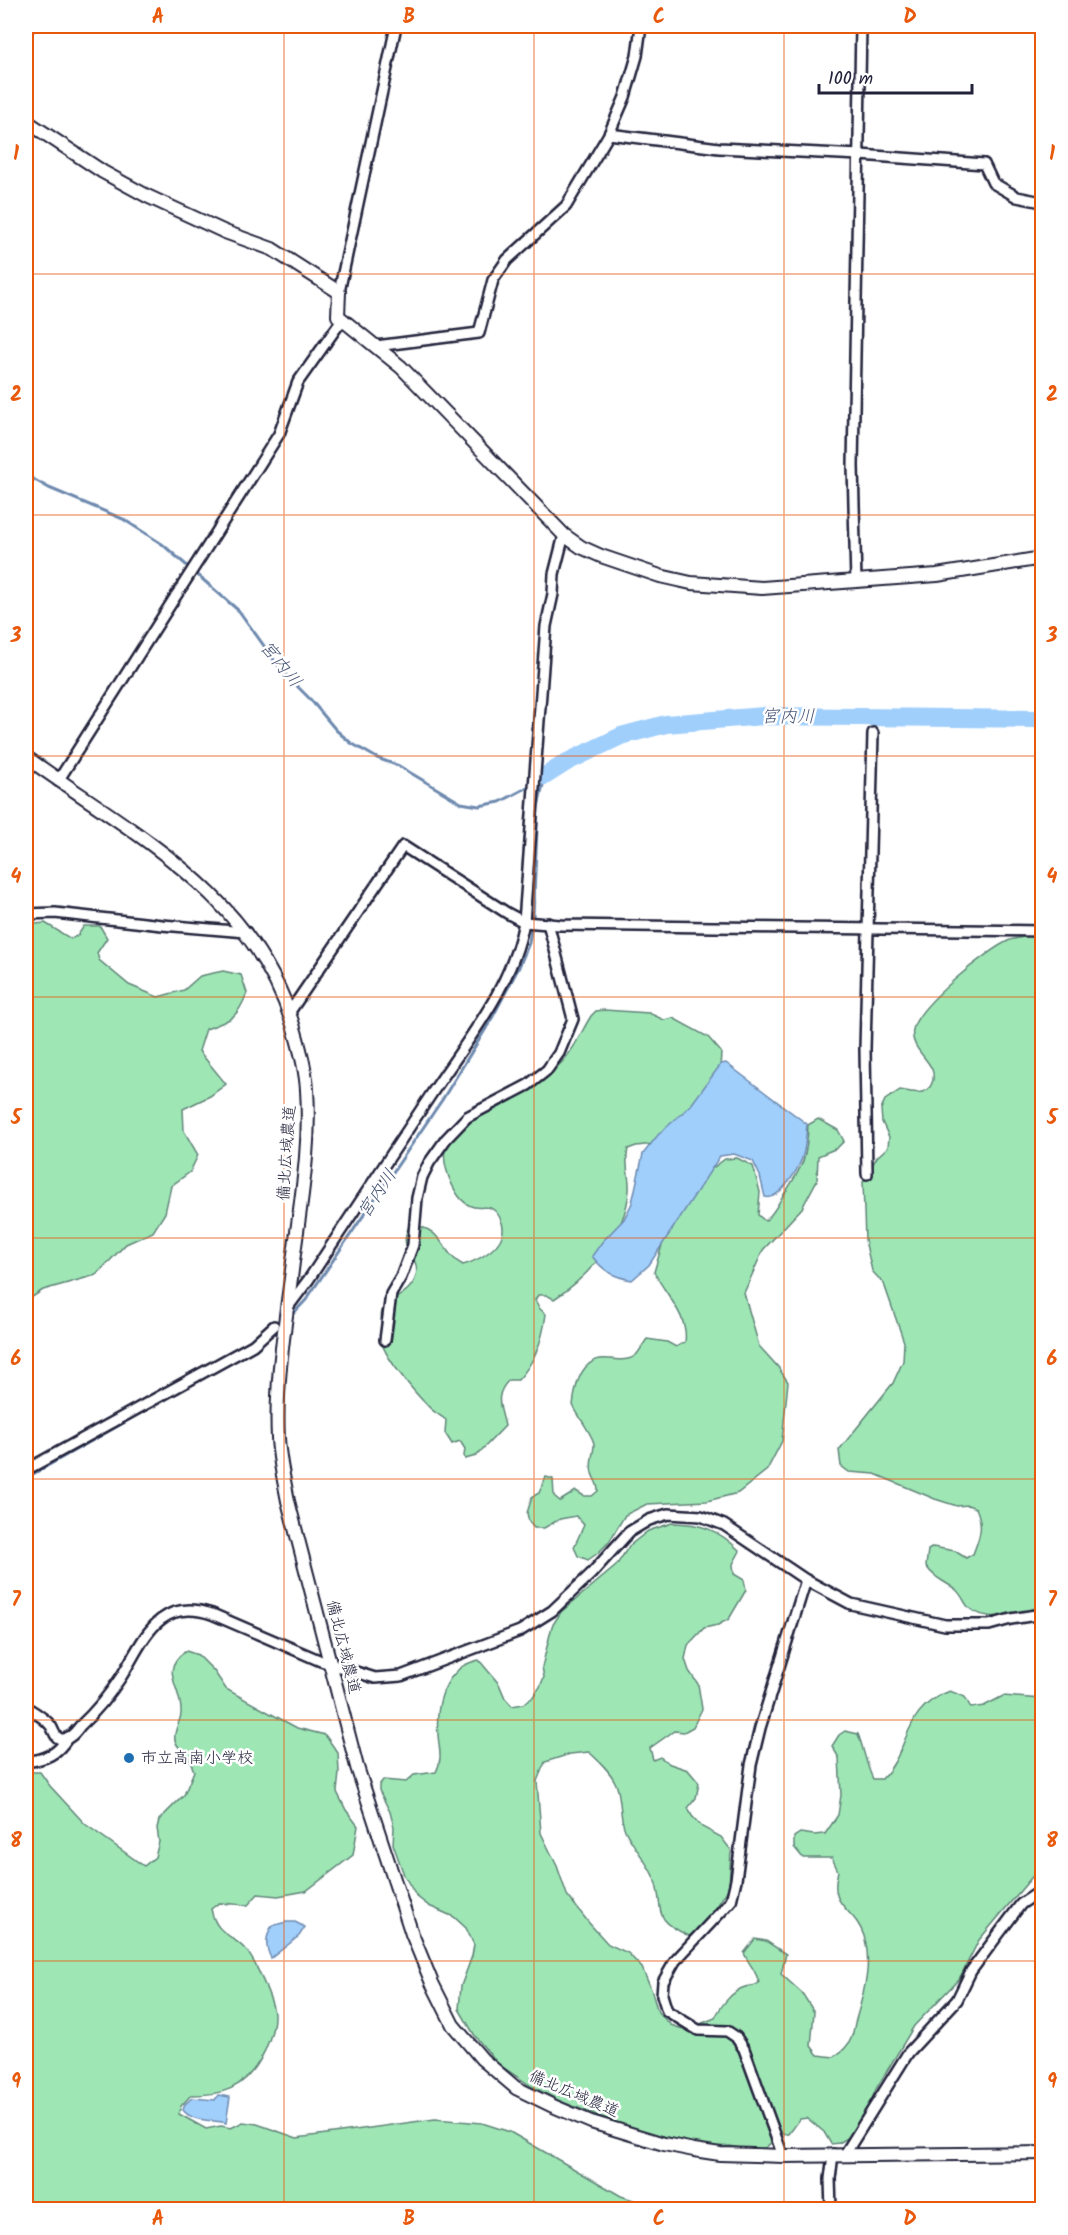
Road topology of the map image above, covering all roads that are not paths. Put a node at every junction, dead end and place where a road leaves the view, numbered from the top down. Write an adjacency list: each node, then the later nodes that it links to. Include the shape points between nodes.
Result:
1 (30, 26): 5 (street)
2 (396, 26): 10 (street)
3 (641, 26): 7 (street, via 625,97)
4 (861, 26): 8 (street)
5 (26, 31)
6 (26, 120): 10 (street, via 147,196 272,249)
7 (609, 134): 8 (street, via 719,148); 12 (street, via 566,206 507,260 493,280 479,333)
8 (860, 155): 9 (street, via 984,164 993,183 1017,197); 15 (street, via 853,466)
9 (1042, 202)
10 (339, 292): 11 (street, via 338,316)
11 (342, 320): 12 (street); 18 (street, via 298,382 279,434)
12 (376, 346): 13 (street)
13 (564, 535): 15 (street, via 601,556 691,583 762,588); 20 (street, via 546,626)
14 (1042, 558): 15 (street, via 937,575)
15 (856, 582)
16 (873, 733): 22 (street)
17 (26, 757): 18 (street, 備北広域農道)
18 (58, 781): 24 (street, 備北広域農道, via 195,880)
19 (26, 914): 24 (street, via 55,913)
20 (524, 922): 21 (street); 25 (street, via 403,846); 27 (street, via 513,964 489,1007)
21 (548, 923): 22 (street); 29 (street, via 573,1019 547,1070 528,1085 467,1117 429,1162 417,1198 413,1245 391,1294)
22 (868, 928): 23 (street); 26 (street)
23 (1042, 931)
24 (246, 932): 25 (street, 備北広域農道, via 275,979)
25 (289, 1013): 27 (street, 備北広域農道, via 308,1089 308,1138)
26 (867, 1174)
27 (286, 1313): 33 (street, 備北広域農道, via 278,1411 281,1466)
28 (274, 1326): 30 (street, via 253,1345)
29 (385, 1340)
30 (26, 1470)
31 (806, 1580): 32 (street, via 851,1604 945,1625 989,1625); 33 (street, via 724,1525 701,1516 668,1514 629,1532 552,1611 520,1630 401,1676 375,1678); 40 (street, via 751,1765 731,1901 675,1961 663,1982 662,1995 667,2012 679,2020 698,2030 727,2031 736,2037 753,2070)
32 (1042, 1614)
33 (330, 1663): 35 (street, via 212,1614 181,1610 152,1626 120,1679); 40 (street, 備北広域農道, via 357,1767 412,1934 453,2025 482,2059 516,2088 591,2122 664,2145 720,2154)
34 (26, 1707): 35 (street, via 49,1724 57,1738)
35 (69, 1737): 36 (street, via 51,1756)
36 (26, 1762)
37 (1042, 1890): 39 (street, via 1021,1904 971,1971 957,2000 908,2053)
38 (1042, 2153): 39 (street, 備北広域農道)
39 (839, 2154): 40 (street, 備北広域農道); 41 (street, via 830,2179)
40 (783, 2156)
41 (831, 2210)

